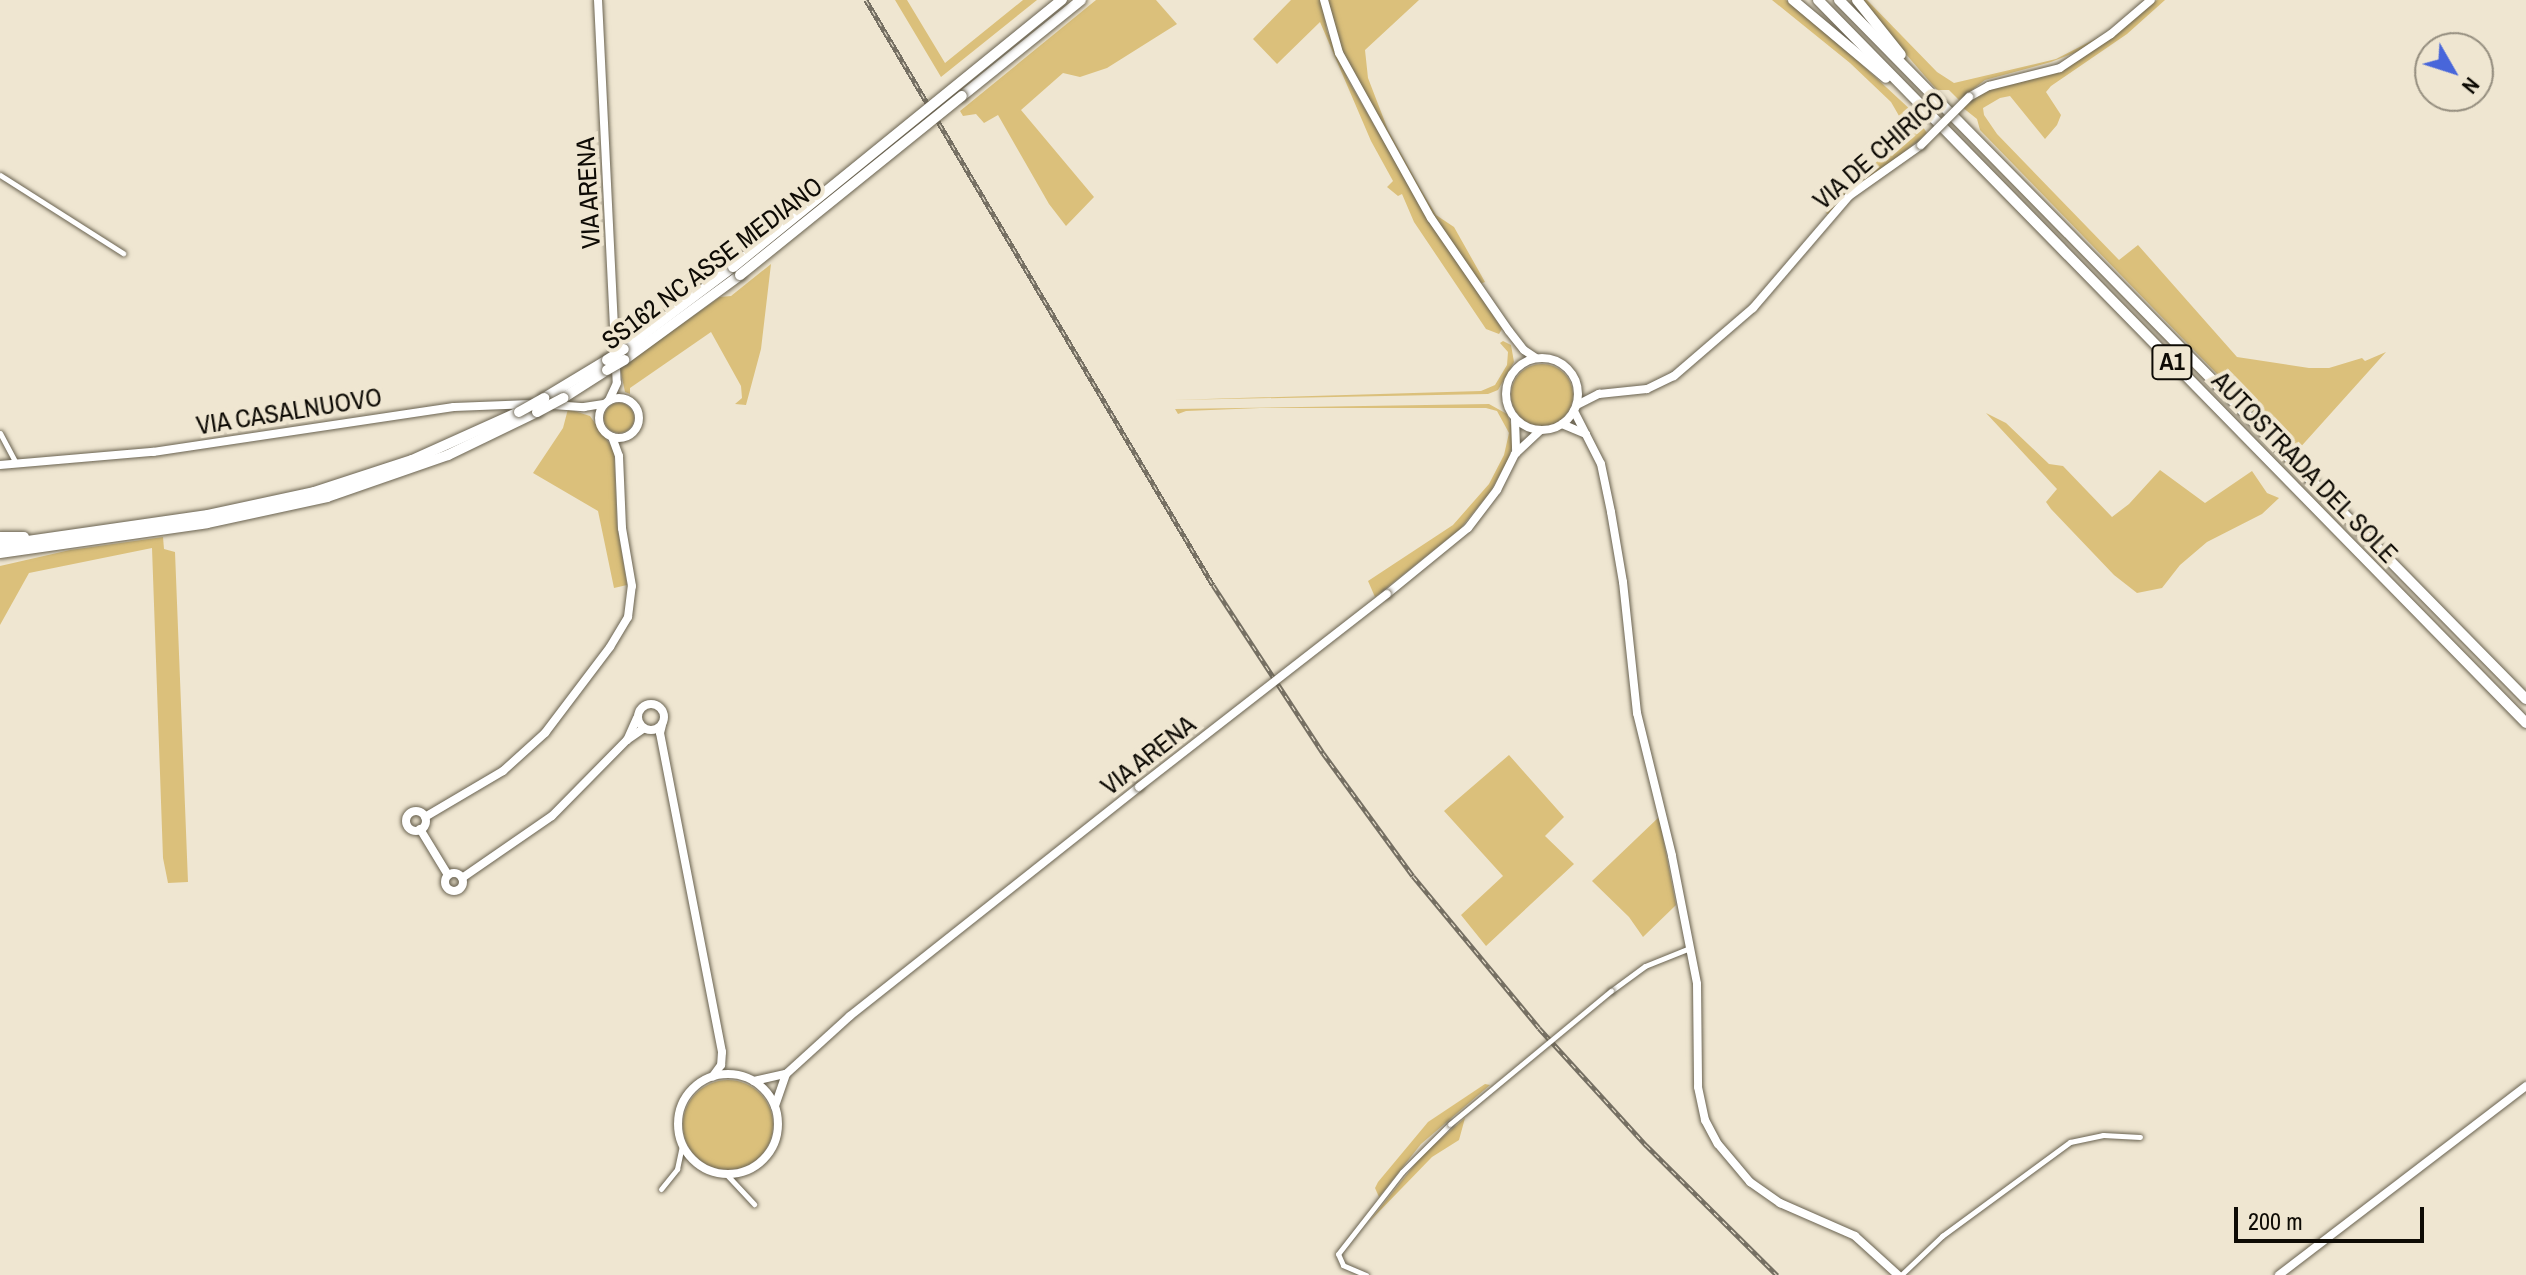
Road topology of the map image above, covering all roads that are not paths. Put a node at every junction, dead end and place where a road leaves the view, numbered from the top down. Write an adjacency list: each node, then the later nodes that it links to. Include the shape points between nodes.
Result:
1 (598, 0): 21 (street, VIA ARENA)
2 (1055, 0): 11 (highway, bridge)
3 (1062, 0): 11 (highway, SS162 NC ASSE MEDIANO, bridge)
4 (1081, 0): 16 (highway, SS162 NC ASSE MEDIANO, bridge)
5 (1324, 0): 17 (street, via 1339,53 1364,100 1431,218)
6 (1793, 0): 13 (highway)
7 (1818, 0): 13 (highway, AUTOSTRADA DEL SOLE / A1)
8 (1839, 0): 12 (highway, AUTOSTRADA DEL SOLE / A1)
9 (1857, 0): 12 (highway)
10 (2151, 0): 23 (street, VIA DE CHIRICO, bridge, via 2060,68 1989,86 1969,97 1921,145 1849,196 1760,302 1674,376 1647,389)
11 (1011, 41): 16 (highway, SS162 NC ASSE MEDIANO, bridge)
12 (1937, 100): 45 (highway, AUTOSTRADA DEL SOLE / A1)
13 (1935, 119): 47 (highway, AUTOSTRADA DEL SOLE / A1)
14 (0, 175): 15 (street)
15 (123, 253)
16 (736, 271): 19 (highway, SS162 NC ASSE MEDIANO, bridge)
17 (1509, 331): 18 (street); 20 (street, via 1518,352)
18 (1536, 358): 20 (street); 22 (street, via 1562,364)
19 (607, 365): 41 (highway, SS162 NC ASSE MEDIANO, bridge, via 426,455 314,492); 41 (highway, SS162 NC ASSE MEDIANO, bridge, via 563,398 448,455 337,494 207,523)
20 (1515, 370): 28 (street, via 1506,390)
21 (617, 383): 24 (street); 25 (street, VIA ARENA)
22 (1577, 385): 23 (street); 27 (street)
23 (1599, 394): 27 (street, VIA DE CHIRICO)
24 (628, 399): 25 (street); 35 (street, via 639,419)
25 (607, 402): 26 (street, VIA CASALNUOVO); 29 (street)
26 (584, 407): 29 (street); 38 (street, VIA CASALNUOVO, via 454,407 153,452)
27 (1575, 408): 30 (street); 33 (street)
28 (1514, 418): 31 (street); 36 (street, VIA ARENA)
29 (599, 421): 34 (street)
30 (1562, 424): 31 (street); 33 (street)
31 (1541, 430): 36 (street, VIA ARENA)
32 (0, 433): 38 (street)
33 (1587, 434): 56 (street, via 1601,464 1611,512 1637,713)
34 (612, 437): 35 (street); 37 (street)
35 (626, 437): 37 (street)
36 (1515, 454): 59 (street, VIA ARENA, bridge, via 1497,490 1468,528 888,984)
37 (619, 456): 52 (street, via 622,528 632,586 628,617 556,722 503,771)
38 (16, 464): 39 (street, VIA CASALNUOVO)
39 (0, 465)
40 (0, 537): 41 (highway)
41 (55, 542): 42 (highway, SS162 NC ASSE MEDIANO); 43 (highway, SS162 NC ASSE MEDIANO); 44 (highway)
42 (0, 545)
43 (0, 553)
44 (0, 561)
45 (2526, 699)
46 (637, 717): 48 (street, via 641,708 654,704 663,713); 49 (street); 50 (street)
47 (2526, 723)
48 (662, 725): 49 (street); 51 (street)
49 (645, 730): 50 (street); 51 (street, via 658,740)
50 (627, 740): 55 (street, via 552,816)
51 (665, 758): 57 (street)
52 (425, 817): 53 (street); 53 (street, via 418,811 407,817 410,828)
53 (420, 829): 54 (street)
54 (448, 875): 55 (street); 55 (street, via 446,886 452,891 462,886)
55 (462, 878)
56 (1690, 948): 69 (street, bridge, via 1645,966 1611,991 1450,1124 1402,1172 1338,1254 1343,1265); 70 (street, via 1700,1015 1698,1087 1705,1120 1718,1144 1765,1194 1855,1236)
57 (722, 1052): 58 (street); 60 (street)
58 (736, 1074): 60 (street); 61 (street)
59 (786, 1074): 61 (street, VIA ARENA); 63 (street, VIA ARENA)
60 (713, 1076): 65 (street, via 695,1085 683,1100 677,1128)
61 (754, 1081): 63 (street)
62 (2526, 1086): 71 (street)
63 (775, 1106): 66 (street, via 778,1132 768,1155 745,1172)
64 (2140, 1137): 70 (street, via 2103,1135 2070,1142 1942,1236)
65 (682, 1146): 66 (street, via 704,1169); 67 (street, via 677,1169)
66 (727, 1175): 68 (street)
67 (661, 1189)
68 (754, 1204)
69 (1366, 1275)
70 (1900, 1275)
71 (2279, 1275)

